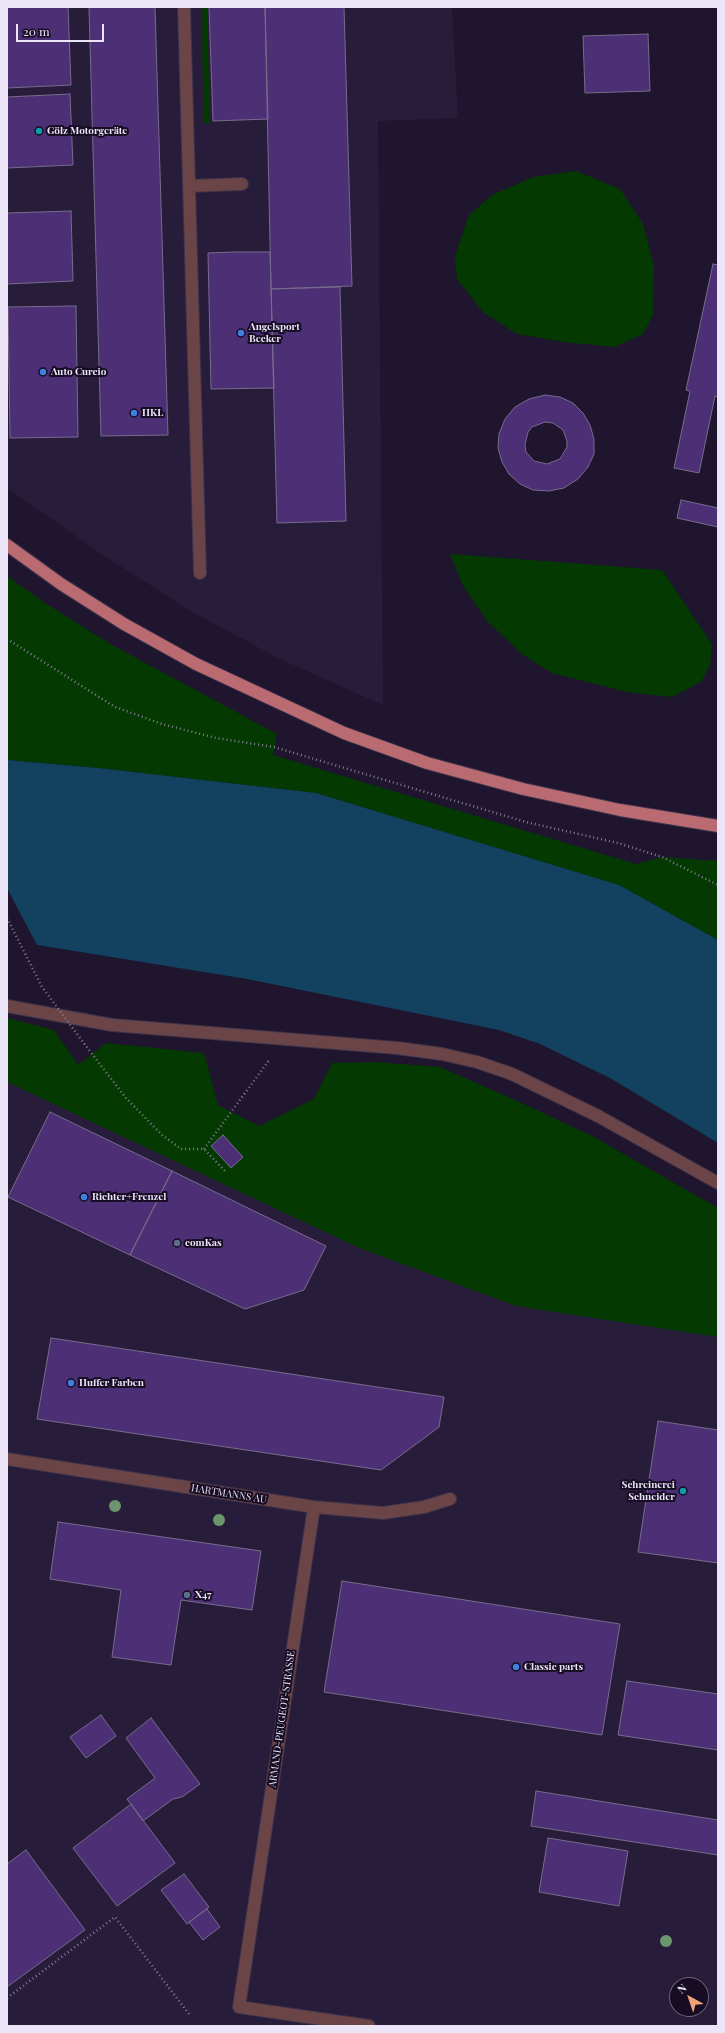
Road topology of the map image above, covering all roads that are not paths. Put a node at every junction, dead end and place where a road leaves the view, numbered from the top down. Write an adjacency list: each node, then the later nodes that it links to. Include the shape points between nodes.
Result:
1 (184, 7): 3 (street)
2 (242, 184): 3 (street)
3 (190, 186): 5 (street)
4 (7, 545): 6 (main road, via 61,584 124,624 196,664 344,733 427,763 523,789 620,810)
5 (200, 573)
6 (718, 826)
7 (7, 1006): 8 (street, via 112,1025 397,1048 477,1062 512,1074 598,1116)
8 (718, 1183)
9 (7, 1458): 11 (street, HARTMANNS AU)
10 (450, 1499): 11 (street, HARTMANNS AU, via 424,1508 383,1513)
11 (314, 1507): 12 (street, ARMAND-PEUGEOT-STRASSE, via 239,2007)
12 (369, 2026)

